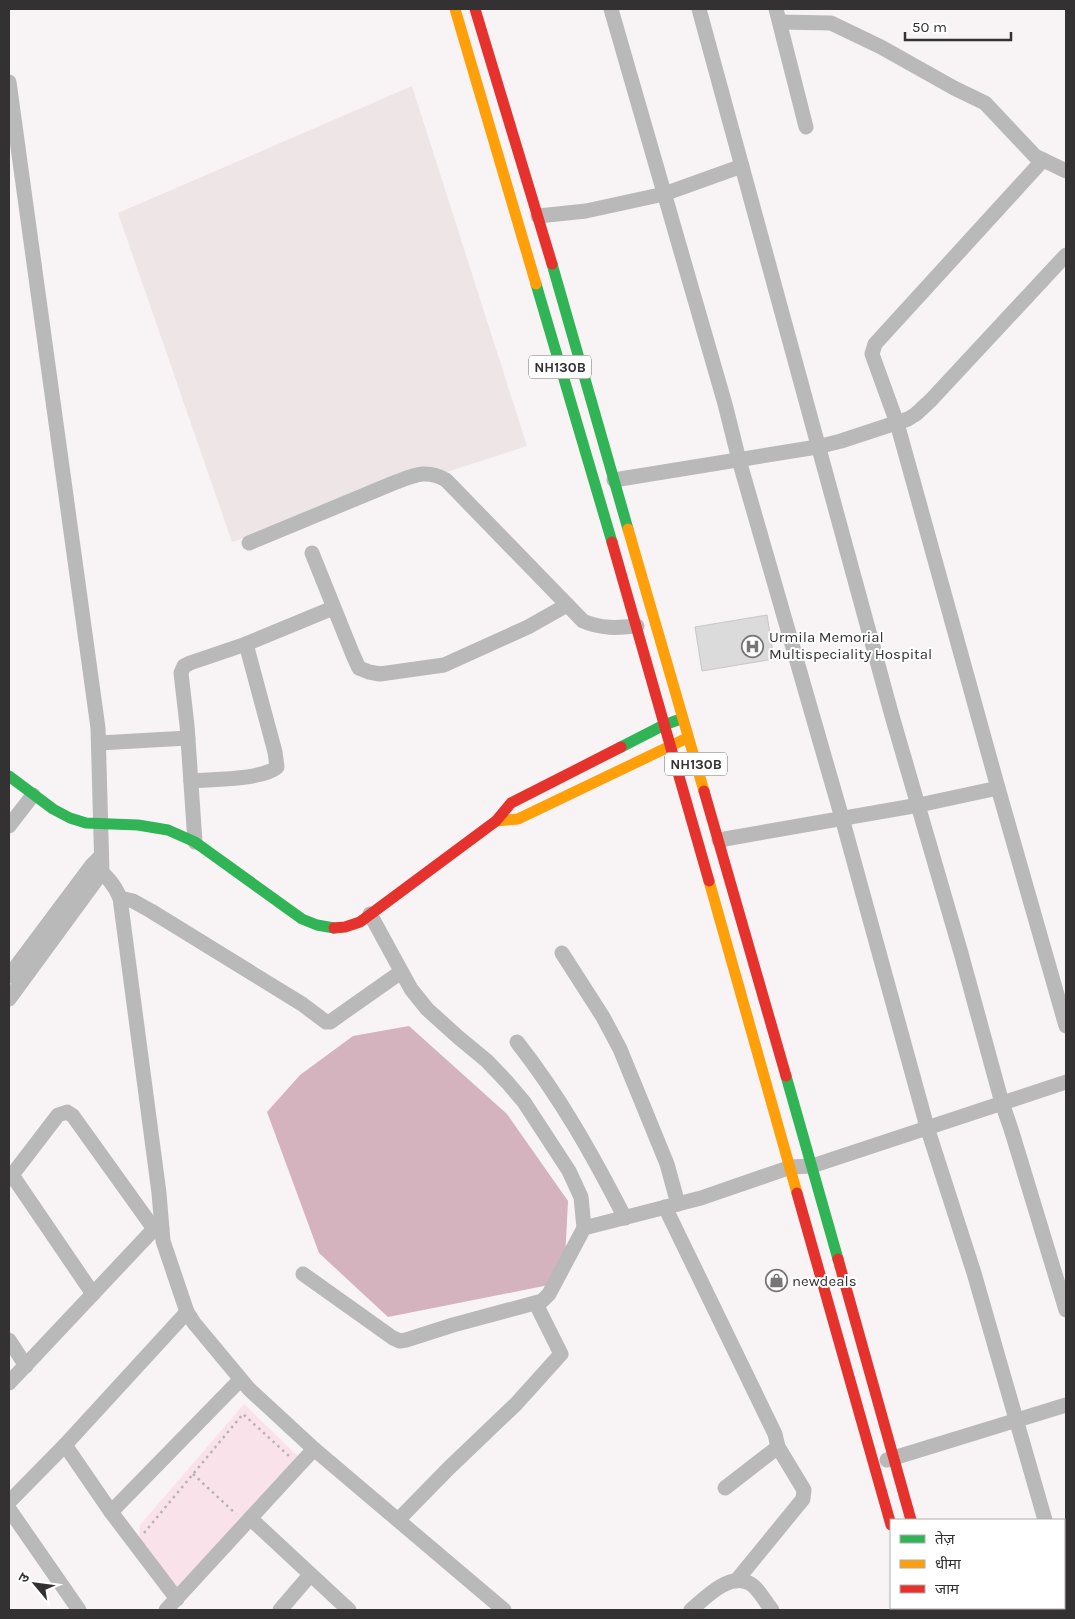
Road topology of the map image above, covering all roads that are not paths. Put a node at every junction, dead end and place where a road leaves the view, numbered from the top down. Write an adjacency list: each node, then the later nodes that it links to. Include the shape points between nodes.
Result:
1 (455, 9): 22 (main road, NH130B)
2 (475, 9): 12 (main road, NH130B)
3 (611, 9): 11 (street)
4 (699, 9): 9 (street)
5 (778, 15): 7 (street); 8 (street, via 831,23 985,103 1035,156)
6 (9, 82): 28 (street)
7 (806, 127)
8 (1043, 160): 10 (street); 14 (street, via 875,344 872,354)
9 (742, 166): 11 (street); 15 (street)
10 (1066, 171)
11 (664, 194): 12 (street, via 586,211); 16 (street)
12 (538, 216): 17 (main road, NH130B)
13 (1064, 261): 14 (street, via 931,400 916,414)
14 (897, 423): 15 (street); 32 (street)
15 (817, 447): 16 (street); 34 (street)
16 (740, 460): 17 (street); 35 (street)
17 (614, 480): 24 (main road, NH130B)
18 (249, 543): 20 (street, via 416,474 433,474 446,480)
19 (312, 554): 21 (street)
20 (567, 605): 21 (street, via 444,665 380,674 359,668); 22 (street, via 583,621 594,626)
21 (334, 608): 23 (street)
22 (636, 626): 25 (main road, NH130B)
23 (246, 644): 26 (street, via 190,663 182,669); 31 (street, via 277,767 242,778)
24 (683, 719): 25 (main road); 27 (main road, NH130B)
25 (664, 724): 29 (main road, NH130B); 36 (main road, via 511,803)
26 (188, 738): 28 (street); 31 (street)
27 (689, 738): 29 (main road); 39 (main road, NH130B)
28 (99, 743): 37 (street)
29 (670, 745): 36 (main road, via 518,819); 54 (main road, NH130B)
30 (9, 776): 33 (main road)
31 (191, 780): 40 (street)
32 (998, 788): 34 (street); 48 (street)
33 (33, 795): 37 (main road, via 70,818); 38 (street)
34 (919, 805): 35 (street); 51 (street)
35 (842, 818): 39 (street); 52 (street)
36 (496, 821): 43 (main road)
37 (102, 824): 40 (main road, via 168,830); 41 (street)
38 (9, 826)
39 (719, 840): 53 (main road, NH130B)
40 (196, 842): 43 (main road, via 302,919 334,928 348,927)
41 (99, 864): 42 (street); 46 (street); 47 (street)
42 (120, 898): 45 (street, via 151,911 326,1022); 59 (street, via 159,1193)
43 (370, 914): 45 (street)
44 (562, 953): 56 (street, via 620,1049 667,1164)
45 (401, 972): 58 (street, via 427,1009 487,1061 524,1102 570,1171 581,1197)
46 (9, 976)
47 (9, 999)
48 (1066, 1026)
49 (517, 1042): 57 (street, via 562,1105)
50 (1066, 1082): 51 (street)
51 (1002, 1103): 52 (street); 63 (street)
52 (927, 1127): 53 (street); 70 (street, via 974,1273)
53 (812, 1166): 54 (street); 74 (main road, NH130B)
54 (790, 1167): 56 (street, via 702,1198); 75 (main road, NH130B)
55 (10, 1177): 59 (street, via 58,1115 67,1112); 61 (street)
56 (671, 1205): 57 (street); 72 (street, via 776,1434)
57 (625, 1218): 58 (street)
58 (584, 1228): 62 (street, via 549,1294)
59 (158, 1229): 61 (street); 64 (street)
60 (303, 1274): 62 (street, via 400,1341)
61 (92, 1294): 66 (street)
62 (536, 1304): 83 (street, via 562,1354)
63 (1066, 1310)
64 (187, 1312): 67 (street); 71 (street)
65 (9, 1340): 66 (street)
66 (26, 1366): 68 (street)
67 (240, 1380): 73 (street); 79 (street)
68 (9, 1383)
69 (1066, 1405): 70 (street)
70 (1016, 1421): 74 (street); 82 (street)
71 (65, 1445): 77 (street); 79 (street)
72 (778, 1447): 76 (street); 86 (street, via 804,1490 804,1499)
73 (314, 1449): 80 (street); 83 (street)
74 (892, 1458): 75 (street); 81 (main road, NH130B)
75 (874, 1464): 84 (main road, NH130B)
76 (724, 1488)
77 (9, 1502)
78 (9, 1509): 89 (street)
79 (111, 1512): 87 (street)
80 (246, 1518): 85 (street); 87 (street)
81 (911, 1519)
82 (1045, 1519)
83 (398, 1520): 88 (street)
84 (890, 1521)
85 (310, 1575): 90 (street); 91 (street)
86 (736, 1581): 92 (street, via 722,1584); 93 (street, via 749,1583)
87 (172, 1605)
88 (496, 1608)
89 (79, 1610)
90 (280, 1610)
91 (349, 1610)
92 (691, 1610)
93 (772, 1610)

